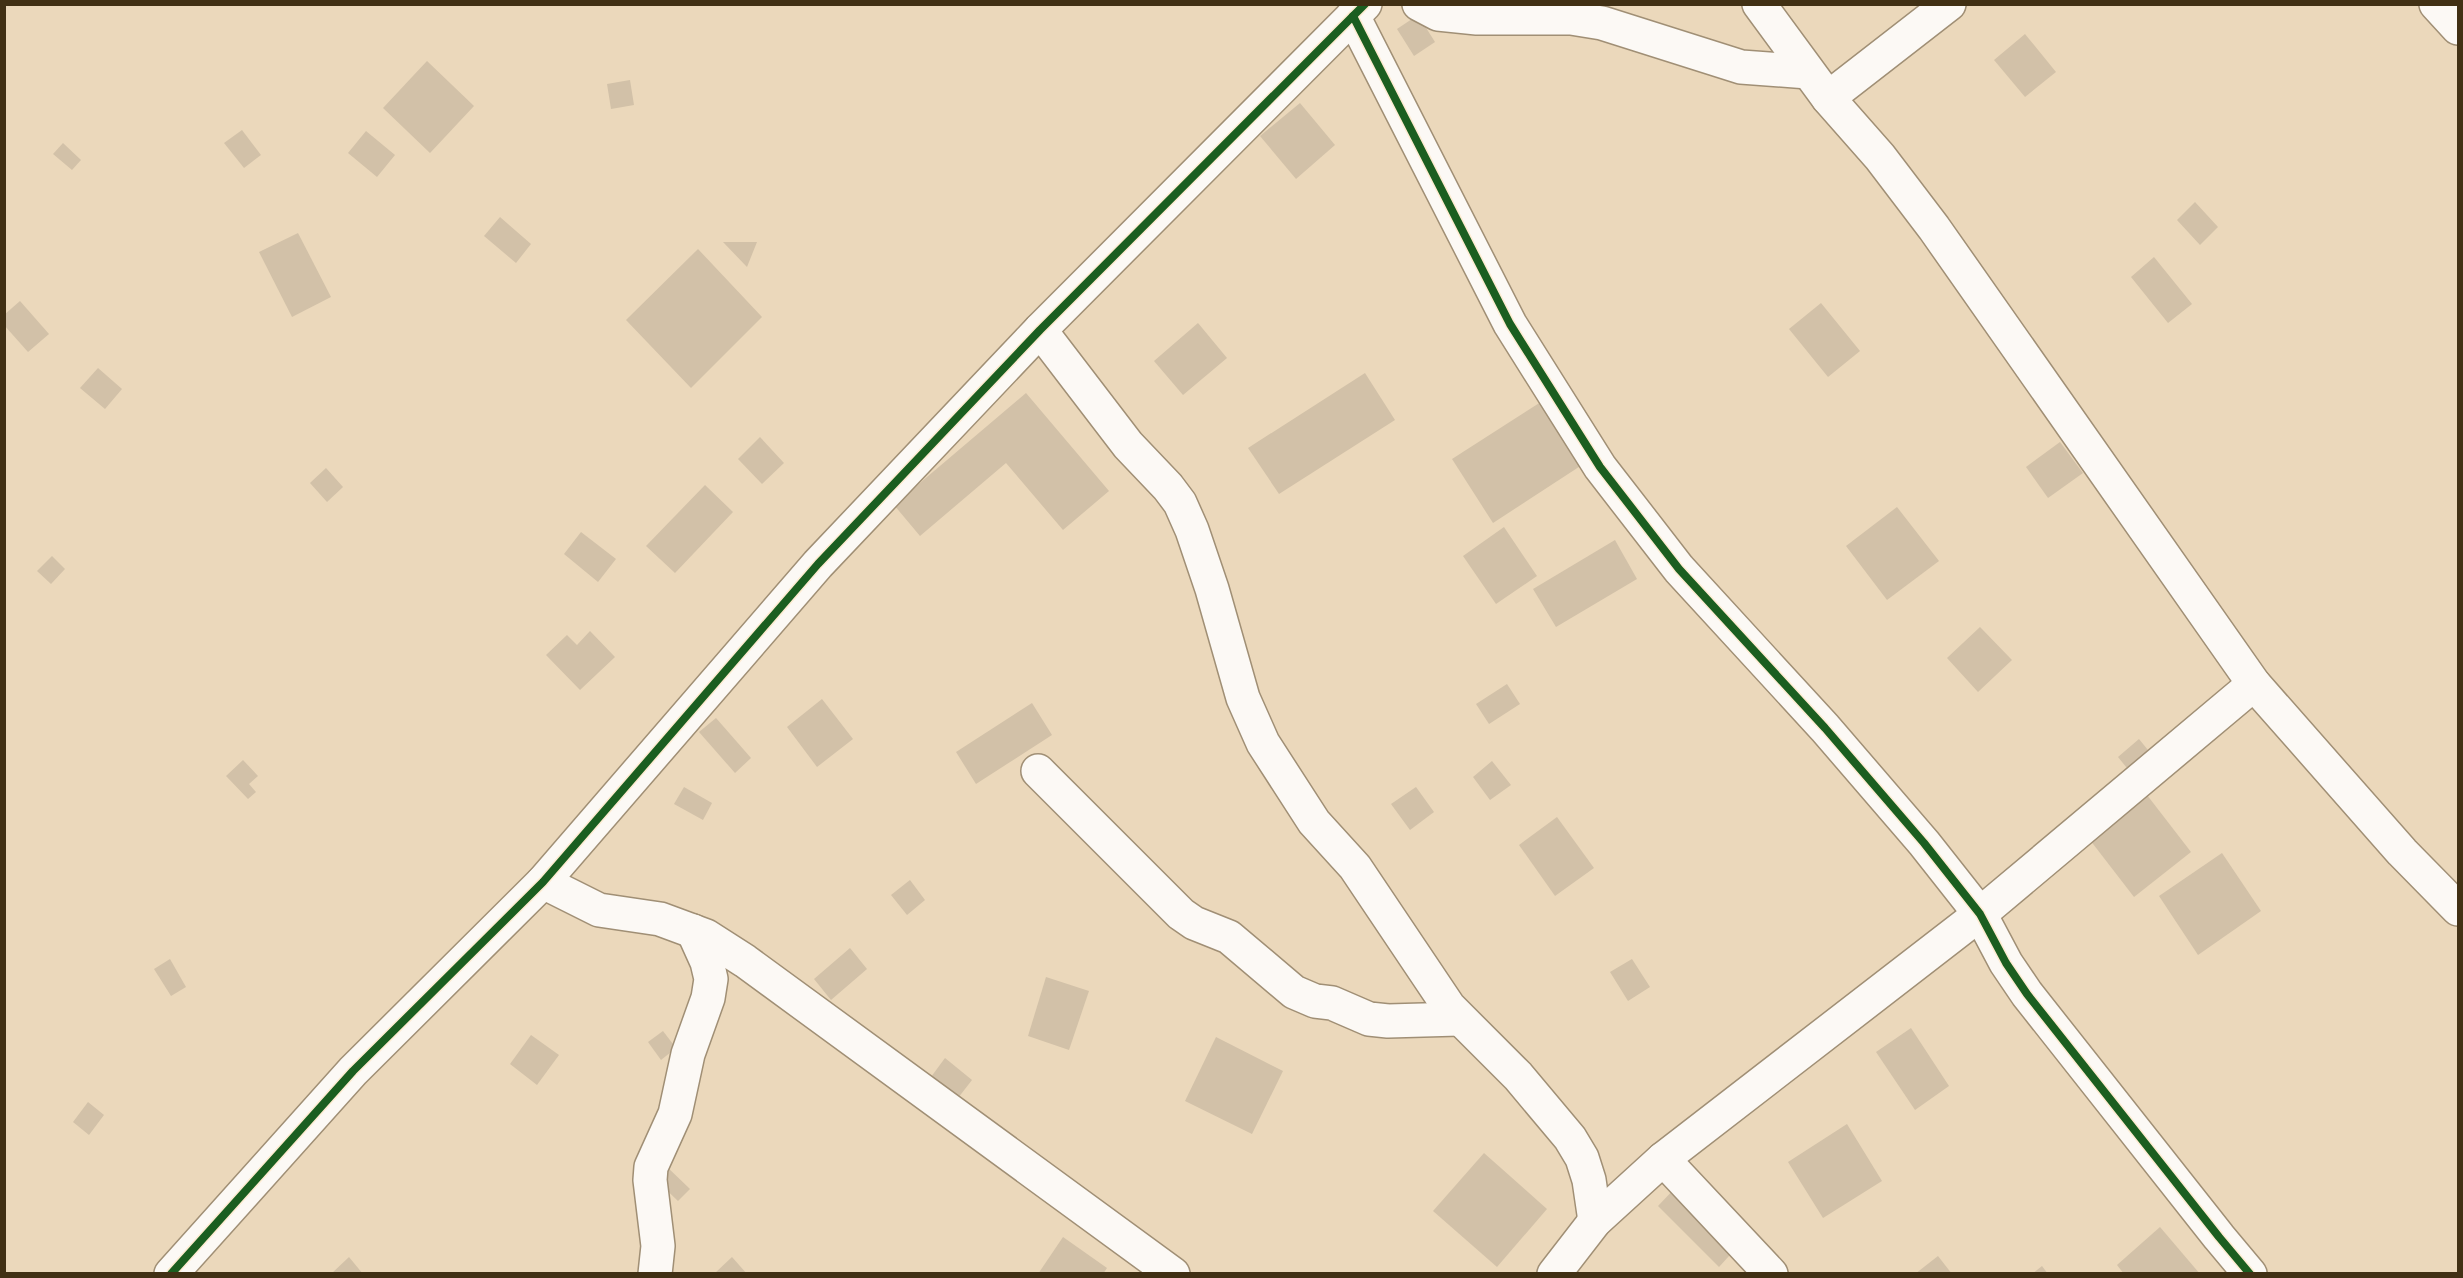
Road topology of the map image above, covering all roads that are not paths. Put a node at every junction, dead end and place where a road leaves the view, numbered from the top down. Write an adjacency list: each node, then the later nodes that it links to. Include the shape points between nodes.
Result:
1 (1419, 4): 7 (street, via 1438,14 1571,18 1602,23 1741,67)
2 (1759, 4): 7 (street)
3 (1949, 4): 8 (street)
4 (2436, 4): 6 (street)
5 (1359, 10): 9 (street); 14 (street, via 1510,324 1600,467 1678,569 1887,798)
6 (2458, 28)
7 (1808, 72): 8 (street)
8 (1828, 98): 10 (street, via 1880,157 1934,228)
9 (1040, 330): 12 (street, via 818,564); 16 (street, via 1128,445 1180,503 1212,589 1243,698 1263,743 1314,822 1355,867)
10 (2254, 684): 13 (street); 14 (street)
11 (1038, 771): 16 (street, via 1181,914 1228,938 1294,992 1369,1019)
12 (543, 882): 15 (street, via 599,910 660,919); 19 (street, via 353,1071)
13 (2458, 909)
14 (1980, 914): 17 (street); 24 (street, via 2027,994)
15 (693, 931): 20 (street, via 711,979 688,1053 675,1114 651,1167 658,1245); 21 (street, via 746,961)
16 (1459, 1019): 18 (street, via 1518,1076 1570,1138 1586,1169)
17 (1663, 1159): 18 (street); 23 (street)
18 (1595, 1221): 22 (street)
19 (171, 1274)
20 (656, 1274)
21 (1173, 1274)
22 (1554, 1274)
23 (1771, 1274)
24 (2250, 1274)

